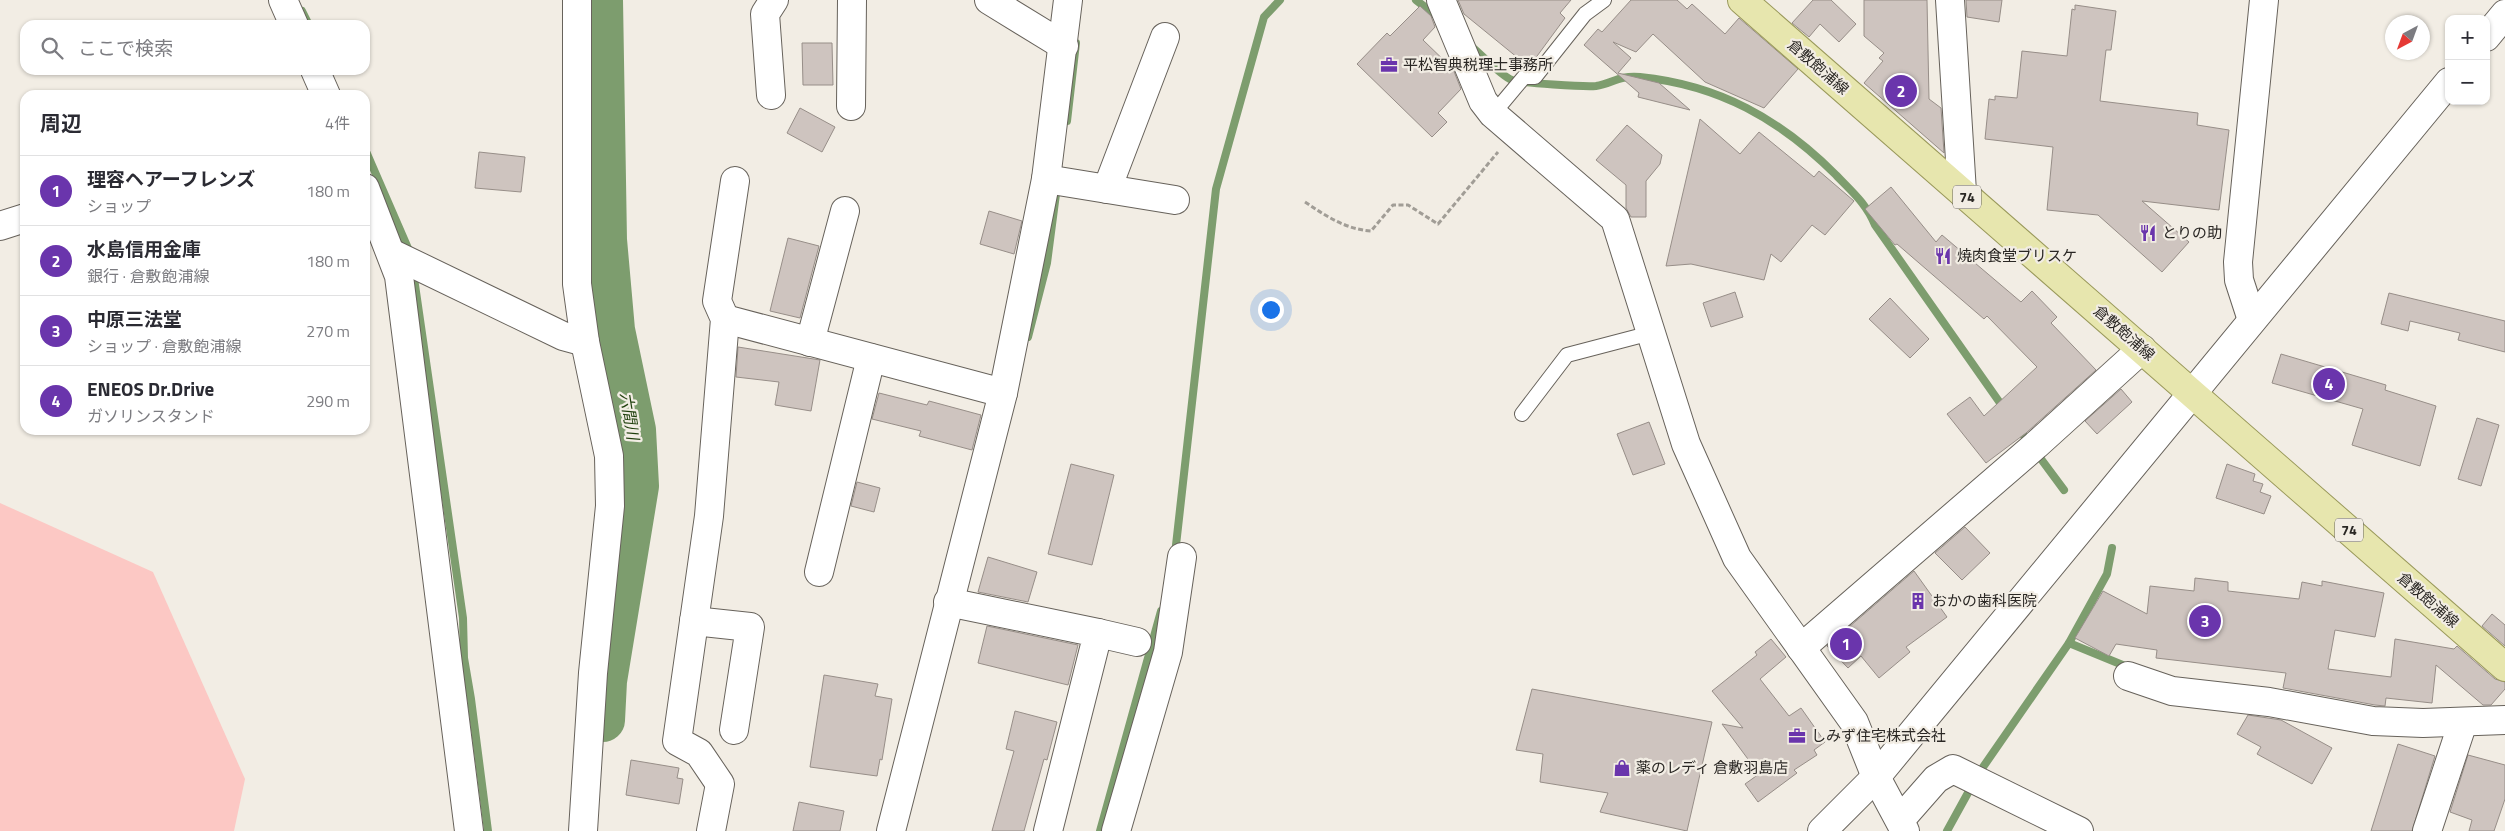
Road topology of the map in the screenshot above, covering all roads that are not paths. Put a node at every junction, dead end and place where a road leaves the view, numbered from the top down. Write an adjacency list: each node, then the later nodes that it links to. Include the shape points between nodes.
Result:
1 (282, 0): 13 (street)
2 (577, 0): 36 (street, via 577,284)
3 (774, 0): 20 (street, via 765,14)
4 (852, 0): 21 (street)
5 (989, 0): 16 (street)
6 (1068, 0): 16 (street)
7 (1441, 0): 22 (street, via 1483,101)
8 (1604, 0): 22 (lane, via 1585,14 1535,77 1520,81)
9 (1742, 0): 26 (main road, 倉敷飽浦線 / 74)
10 (1950, 0): 26 (street)
11 (2264, 0): 34 (street, via 2238,262 2239,280)
12 (2505, 14): 14 (street)
13 (292, 20)
14 (2490, 32)
15 (1166, 37): 25 (street)
16 (1064, 46): 24 (street)
17 (317, 75): 19 (street)
18 (2445, 87): 34 (street)
19 (324, 90)
20 (771, 95)
21 (851, 106)
22 (1493, 114): 35 (street, via 1615,219)
23 (735, 181): 33 (street, via 717,301)
24 (1056, 181): 25 (street); 40 (street)
25 (1107, 189): 27 (street)
26 (1962, 192): 38 (main road, 倉敷飽浦線 / 74)
27 (1175, 200)
28 (370, 205): 32 (street)
29 (845, 211): 37 (street)
30 (20, 220): 31 (street)
31 (0, 226)
32 (381, 243): 36 (street, via 430,272 563,336); 58 (street, via 399,276)
33 (725, 319): 37 (street); 46 (street, via 709,516)
34 (2252, 320): 41 (street)
35 (1651, 333): 42 (lane, via 1567,355); 49 (street, via 1686,444 1736,558)
36 (585, 342): 59 (street, via 610,456 610,506 593,673)
37 (810, 342): 39 (street)
38 (2142, 349): 41 (main road, 倉敷飽浦線 / 74); 49 (street, via 2033,448)
39 (871, 358): 40 (street); 44 (street)
40 (1003, 393): 45 (street)
41 (2192, 393): 50 (main road, 倉敷飽浦線 / 74); 55 (street)
42 (1522, 414)
43 (1182, 557): 63 (street, via 1168,652)
44 (819, 572)
45 (956, 603): 47 (street); 61 (street)
46 (694, 621): 54 (street, via 750,627); 60 (street, via 677,741 699,753 720,784)
47 (1098, 634): 48 (street); 62 (street)
48 (1136, 642)
49 (1801, 648): 55 (street, via 1854,722)
50 (2505, 667)
51 (2128, 676): 53 (street, via 2172,691 2269,702 2373,721)
52 (2505, 720): 53 (street)
53 (2463, 722): 65 (street)
54 (734, 730)
55 (1876, 777): 56 (street); 64 (street)
56 (1902, 825): 57 (street, via 1936,779 1953,769)
57 (2073, 829)
58 (469, 831)
59 (583, 831)
60 (711, 831)
61 (891, 831)
62 (1048, 831)
63 (1116, 831)
64 (1822, 831)
65 (2427, 831)

